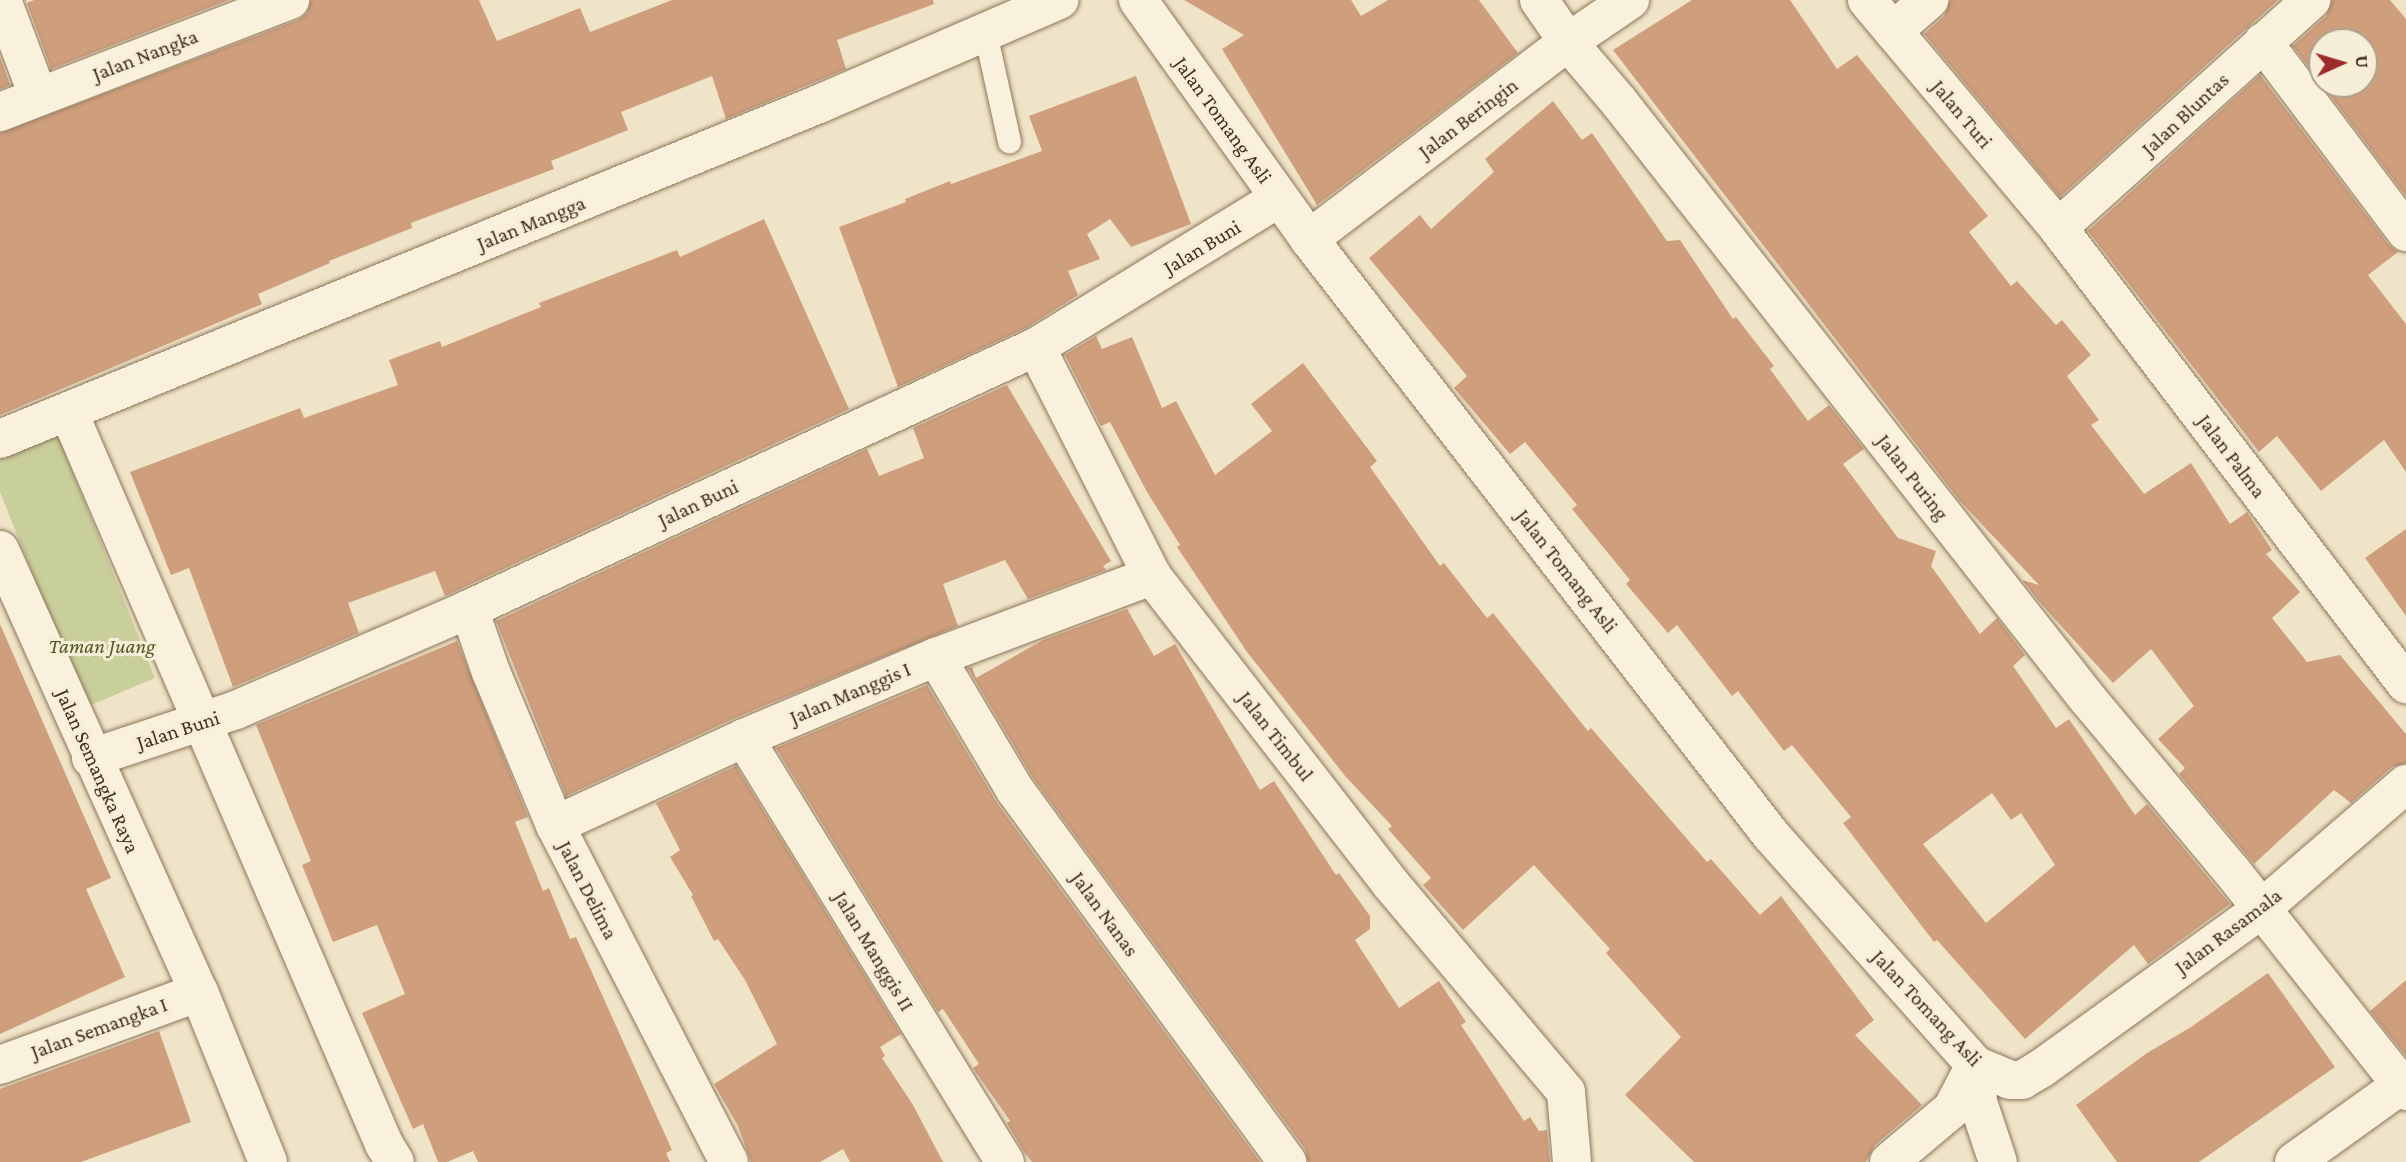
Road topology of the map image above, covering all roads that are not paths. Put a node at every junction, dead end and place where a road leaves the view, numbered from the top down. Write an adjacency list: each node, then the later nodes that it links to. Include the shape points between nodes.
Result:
1 (2, 0): 14 (street)
2 (290, 0): 14 (street, Jalan Nangka)
3 (1059, 0): 11 (street, Jalan Mangga)
4 (1138, 0): 17 (street, Jalan Tomang Asli)
5 (1539, 0): 12 (street, Jalan Puring)
6 (1630, 0): 12 (street, Jalan Beringin)
7 (1867, 0): 10 (street, Jalan Turi)
8 (1929, 0): 10 (street)
9 (2311, 0): 13 (street, Jalan Bluntas)
10 (1893, 31): 18 (street, Jalan Turi)
11 (985, 32): 16 (lane); 22 (street, Jalan Mangga)
12 (1568, 42): 20 (street, Jalan Beringin); 34 (street, Jalan Puring)
13 (2263, 42): 18 (street, Jalan Bluntas); 19 (street)
14 (38, 96): 15 (street, Jalan Nangka)
15 (0, 112)
16 (1009, 141)
17 (1279, 198): 20 (street, Jalan Tomang Asli); 21 (street, Jalan Buni)
18 (2058, 228): 28 (street, Jalan Palma)
19 (2406, 232)
20 (1309, 239): 37 (street, Jalan Tomang Asli, via 1771,835)
21 (1036, 347): 25 (street, Jalan Timbul); 26 (street, Jalan Buni)
22 (69, 413): 23 (street, Jalan Mangga); 29 (street)
23 (0, 439)
24 (0, 550): 31 (street, Jalan Semangka Raya)
25 (1152, 576): 27 (street, Jalan Manggis I); 45 (street, Jalan Timbul, via 1390,883 1566,1092)
26 (469, 609): 29 (street, Jalan Buni); 33 (street, Jalan Delima)
27 (936, 657): 30 (street, Jalan Manggis I); 44 (street, Jalan Nanas, via 1015,790)
28 (2406, 684)
29 (203, 722): 31 (street, Jalan Buni); 41 (street)
30 (744, 738): 33 (street, Jalan Manggis I); 43 (street, Jalan Manggis II)
31 (91, 758): 35 (street, Jalan Semangka Raya)
32 (2406, 783): 34 (street, Jalan Rasamala)
33 (555, 825): 42 (street, Jalan Delima)
34 (2260, 910): 38 (street, Jalan Rasamala); 39 (street, Jalan Puring)
35 (198, 992): 36 (street, Jalan Semangka I); 40 (street, Jalan Semangka Raya)
36 (0, 1065)
37 (1978, 1066): 38 (street, Jalan Tomang Asli, via 2010,1080 2022,1080); 46 (street, via 1952,1109); 47 (street, via 1977,1099)
38 (2042, 1068)
39 (2404, 1088): 48 (street)
40 (268, 1162)
41 (395, 1162)
42 (729, 1162)
43 (1005, 1162)
44 (1287, 1162)
45 (1572, 1162)
46 (1889, 1162)
47 (1998, 1162)
48 (2294, 1162)

